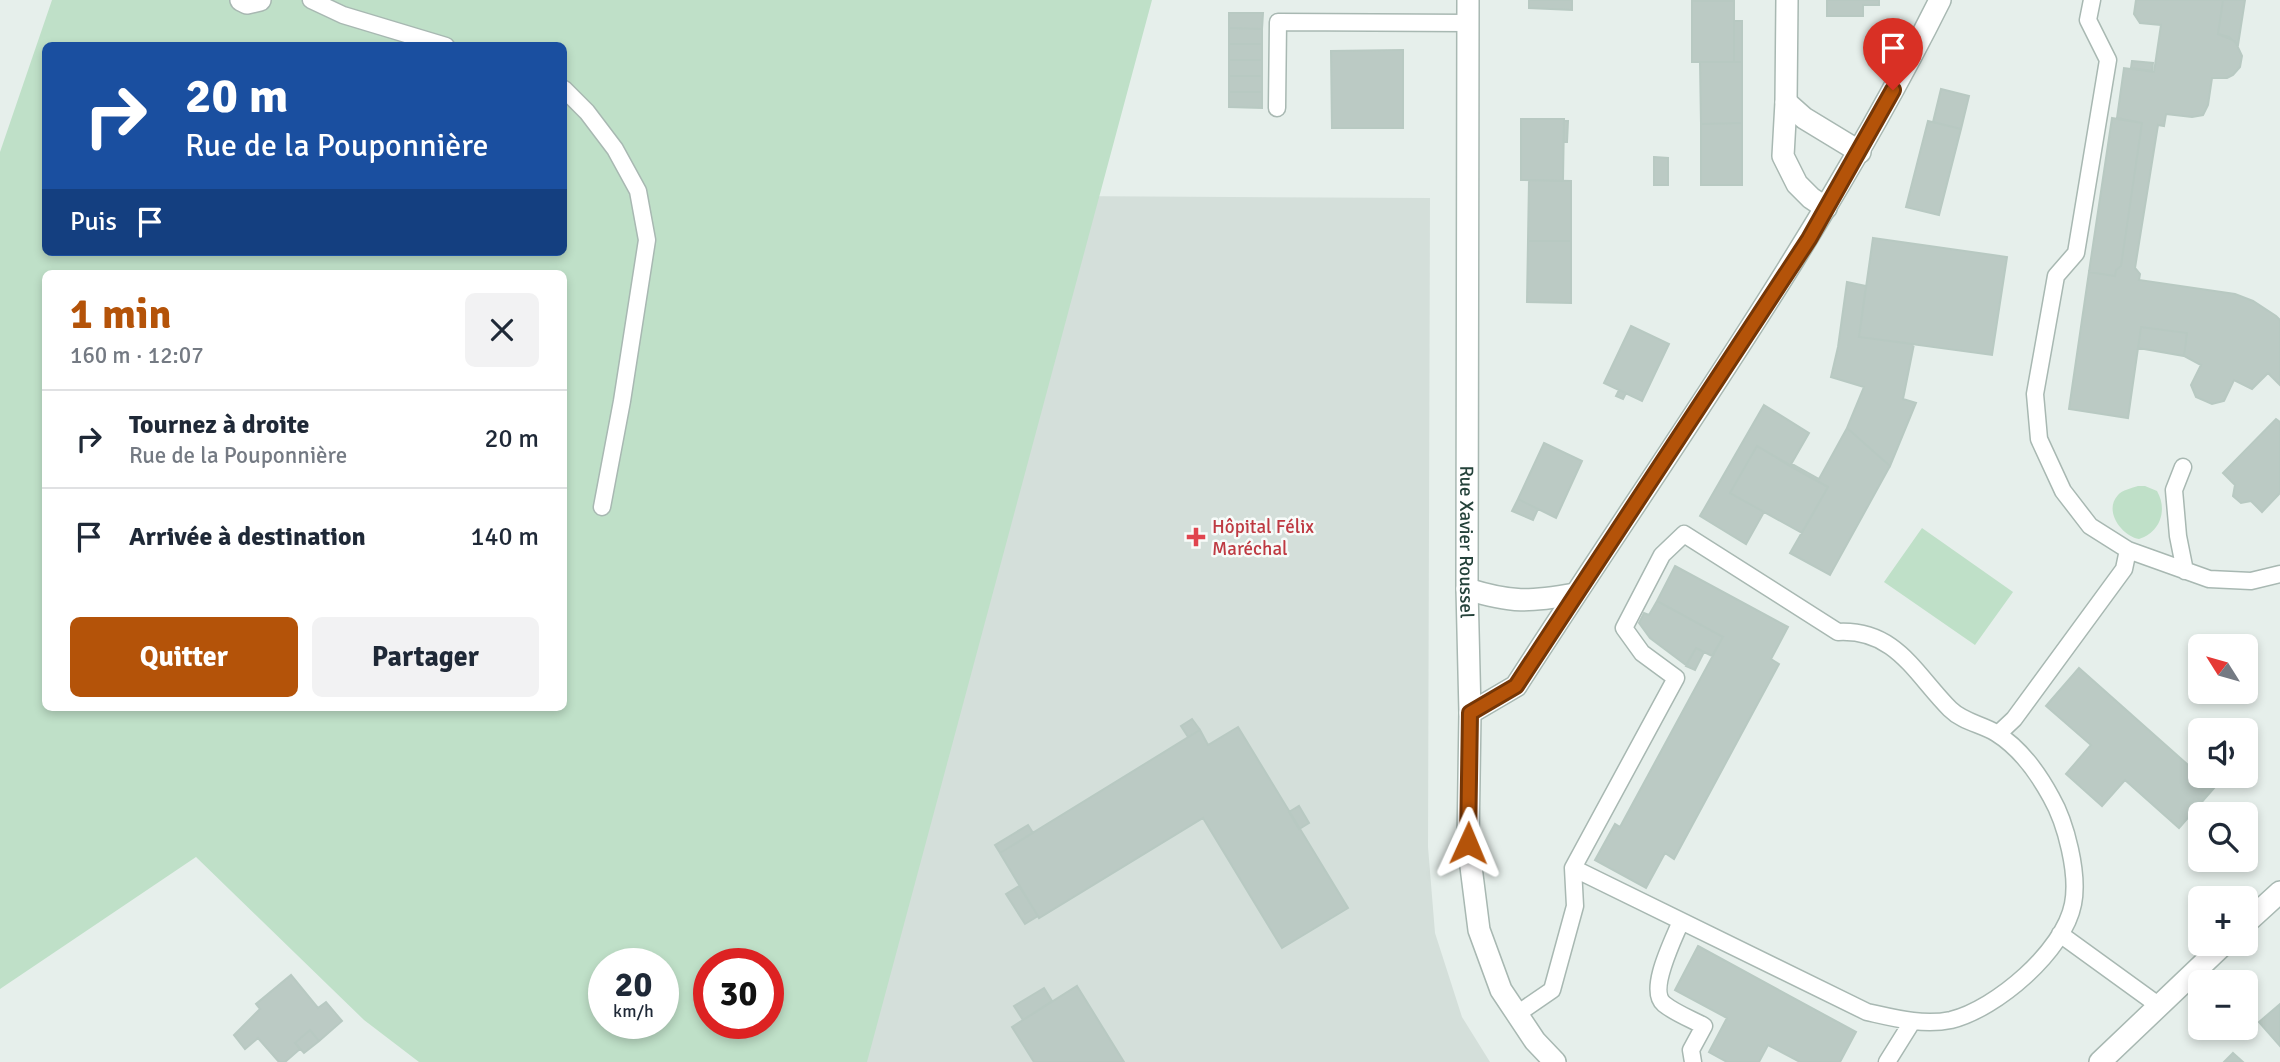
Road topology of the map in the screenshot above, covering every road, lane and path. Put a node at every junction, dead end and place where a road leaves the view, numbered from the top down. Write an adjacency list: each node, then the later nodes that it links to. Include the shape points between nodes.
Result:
1 (240, 0): 2 (street)
2 (260, 0)
3 (311, 0): 9 (lane, via 343,15)
4 (1468, 0): 8 (street, Rue Xavier Roussel)
5 (1787, 0): 11 (street)
6 (1940, 0): 13 (street)
7 (2092, 0): 17 (lane, via 2088,20 2108,60 2076,253 2056,276 2035,394 2039,439 2063,491 2090,526)
8 (1468, 23): 12 (lane, via 1278,22); 20 (street, Rue Xavier Roussel)
9 (433, 42)
10 (567, 92): 16 (lane, via 615,149 638,191 647,240)
11 (1786, 102): 13 (street); 14 (street, via 1783,156 1797,184)
12 (1277, 108)
13 (1860, 152): 14 (street)
14 (1826, 208): 21 (street)
15 (2183, 467): 18 (lane, via 2174,490)
16 (602, 507)
17 (2128, 551): 18 (lane); 23 (lane, via 2124,569 2014,719)
18 (2185, 571): 19 (lane, via 2208,579 2251,580)
19 (2280, 574)
20 (1467, 589): 21 (street, via 1502,600 1536,601); 22 (street, Rue Xavier Roussel)
21 (1575, 594): 22 (street, via 1516,686)
22 (1470, 713): 31 (street, Rue Xavier Roussel, via 1468,843 1479,930 1501,990)
23 (1998, 734): 24 (lane, via 1950,710 1896,649 1866,634 1838,632 1684,534 1662,555 1624,628 1642,653 1676,678); 28 (lane, via 2033,768 2053,798 2065,831 2074,873 2073,905)
24 (1573, 868): 27 (lane); 31 (lane, via 1575,906 1552,990)
25 (2280, 892): 26 (street)
26 (2258, 912)
27 (1681, 921): 32 (lane, via 1867,1012); 34 (lane, via 1657,985 1658,997 1704,1026 1691,1050)
28 (2060, 934): 30 (lane); 32 (lane, via 2036,966 1982,1007 1951,1020)
29 (2211, 956): 30 (street)
30 (2158, 1005): 36 (street)
31 (1517, 1014): 33 (street, Rue Xavier Roussel)
32 (1912, 1022): 35 (lane)
33 (1555, 1062)
34 (1693, 1062)
35 (1887, 1062)
36 (2100, 1062)

